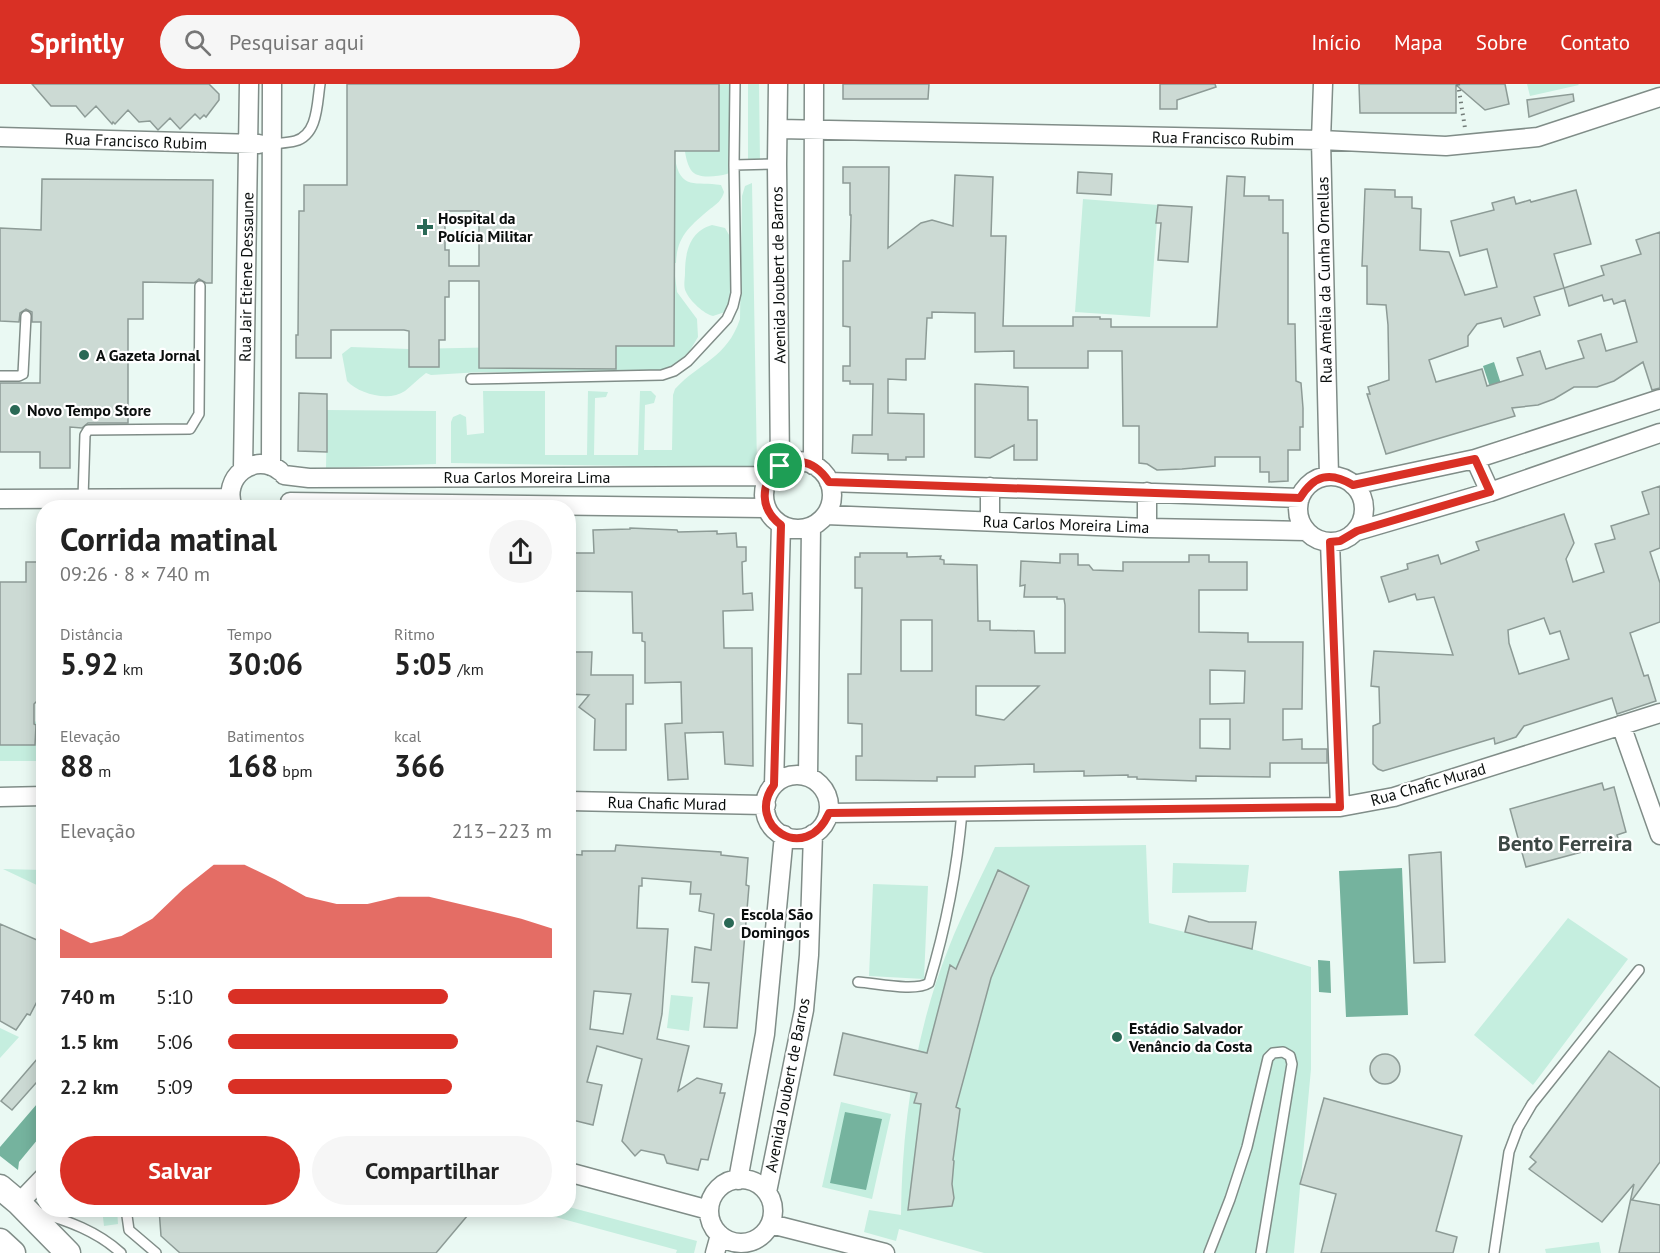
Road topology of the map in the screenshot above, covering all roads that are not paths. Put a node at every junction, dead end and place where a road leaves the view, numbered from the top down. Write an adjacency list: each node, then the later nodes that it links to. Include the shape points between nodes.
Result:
1 (249, 84): 13 (street, Rua Jair Etiene Dessaune)
2 (272, 84): 14 (street, Rua Jair Etiene Dessaune)
3 (320, 84): 14 (lane, via 314,123 307,135 297,141)
4 (735, 84): 16 (lane)
5 (778, 84): 9 (street, Avenida Joubert de Barros)
6 (814, 84): 10 (street, Avenida Joubert de Barros)
7 (1323, 84): 12 (street, Rua Amélia da Cunha Ornellas)
8 (1660, 97): 12 (street, Rua Francisco Rubim, via 1538,137 1426,146)
9 (779, 129): 10 (street, Rua Francisco Rubim); 15 (street, Avenida Joubert de Barros)
10 (814, 131): 12 (street, Rua Francisco Rubim); 24 (street, Avenida Joubert de Barros)
11 (0, 137): 13 (street, Rua Francisco Rubim)
12 (1321, 140): 28 (street, Rua Amélia da Cunha Ornellas)
13 (249, 144): 14 (street, Rua Francisco Rubim); 25 (street, Rua Jair Etiene Dessaune)
14 (272, 144): 26 (street, Rua Jair Etiene Dessaune)
15 (777, 164): 16 (lane); 27 (street, Avenida Joubert de Barros)
16 (734, 165): 20 (lane, via 733,306 727,319 688,361 662,375)
17 (200, 286): 34 (lane, via 197,418 190,429 88,430)
18 (26, 316): 19 (lane, via 24,374)
19 (0, 376)
20 (471, 379)
21 (1660, 399): 23 (street)
22 (1660, 433): 33 (street)
23 (1475, 459): 30 (street); 33 (street)
24 (813, 465): 27 (street, via 791,462); 29 (street)
25 (243, 469): 26 (street, Rua Carlos Moreira Lima, via 260,464); 38 (street, via 234,479)
26 (278, 471): 27 (street, Rua Carlos Moreira Lima, via 309,478); 39 (street, Rua Jair Etiene Dessaune, via 289,485)
27 (775, 471): 41 (street, via 764,492)
28 (1329, 476): 30 (street); 35 (street, via 1316,480)
29 (829, 482): 31 (street, Rua Carlos Moreira Lima); 42 (street, via 832,499)
30 (1353, 485): 48 (street, via 1364,508)
31 (990, 487): 32 (street, Rua Carlos Moreira Lima); 43 (street)
32 (1147, 492): 35 (street, Rua Carlos Moreira Lima); 46 (street)
33 (1490, 492): 48 (street)
34 (83, 498): 36 (street); 37 (street)
35 (1300, 498): 47 (street, via 1300,522)
36 (0, 499)
37 (143, 500)
38 (231, 500)
39 (289, 500)
40 (576, 506): 41 (street, Rua Carlos Moreira Lima)
41 (766, 508): 44 (street)
42 (826, 515): 43 (street, Rua Carlos Moreira Lima); 45 (street)
43 (990, 521): 46 (street, Rua Carlos Moreira Lima)
44 (781, 525): 45 (street); 53 (street)
45 (811, 527): 52 (street)
46 (1147, 528): 47 (street, Rua Carlos Moreira Lima)
47 (1306, 531): 49 (street)
48 (1357, 531): 49 (street)
49 (1330, 542): 58 (street)
50 (1660, 713): 51 (street, Rua Chafic Murad)
51 (1621, 725): 58 (street, Rua Chafic Murad, via 1394,797); 63 (street)
52 (808, 777): 53 (street, via 790,776); 60 (street, via 825,791)
53 (774, 785): 57 (street)
54 (0, 796): 55 (street)
55 (36, 796)
56 (576, 801): 57 (street, Rua Chafic Murad)
57 (766, 805): 62 (street, via 767,817)
58 (1340, 807): 59 (street, Rua Chafic Murad)
59 (962, 812): 60 (street, Rua Chafic Murad); 65 (lane, via 944,932 929,982 914,987)
60 (829, 813): 61 (street)
61 (813, 834): 62 (street, via 804,838); 70 (street, Avenida Joubert de Barros, via 804,1010)
62 (784, 835): 67 (street, Avenida Joubert de Barros, via 765,1034)
63 (1660, 835)
64 (1639, 970): 87 (lane, via 1532,1104 1518,1128 1509,1152)
65 (858, 982)
66 (576, 1174): 72 (street)
67 (738, 1180): 70 (street, via 749,1180); 72 (street, via 718,1190)
68 (36, 1185): 71 (street)
69 (0, 1187): 71 (main road)
70 (767, 1192): 76 (street, via 772,1202)
71 (15, 1206): 73 (lane); 81 (main road)
72 (709, 1210): 78 (street)
73 (36, 1212)
74 (55, 1217): 82 (lane, via 109,1242)
75 (127, 1217): 83 (lane, via 129,1230)
76 (771, 1224): 79 (street); 84 (street)
77 (0, 1241): 80 (main road)
78 (717, 1244): 79 (street)
79 (754, 1246)
80 (13, 1253)
81 (68, 1253)
82 (121, 1253)
83 (156, 1253)
84 (885, 1253)
85 (1209, 1253): 86 (lane, via 1247,1147 1268,1058 1283,1052 1290,1056 1292,1064)
86 (1261, 1253)
87 (1494, 1253)

